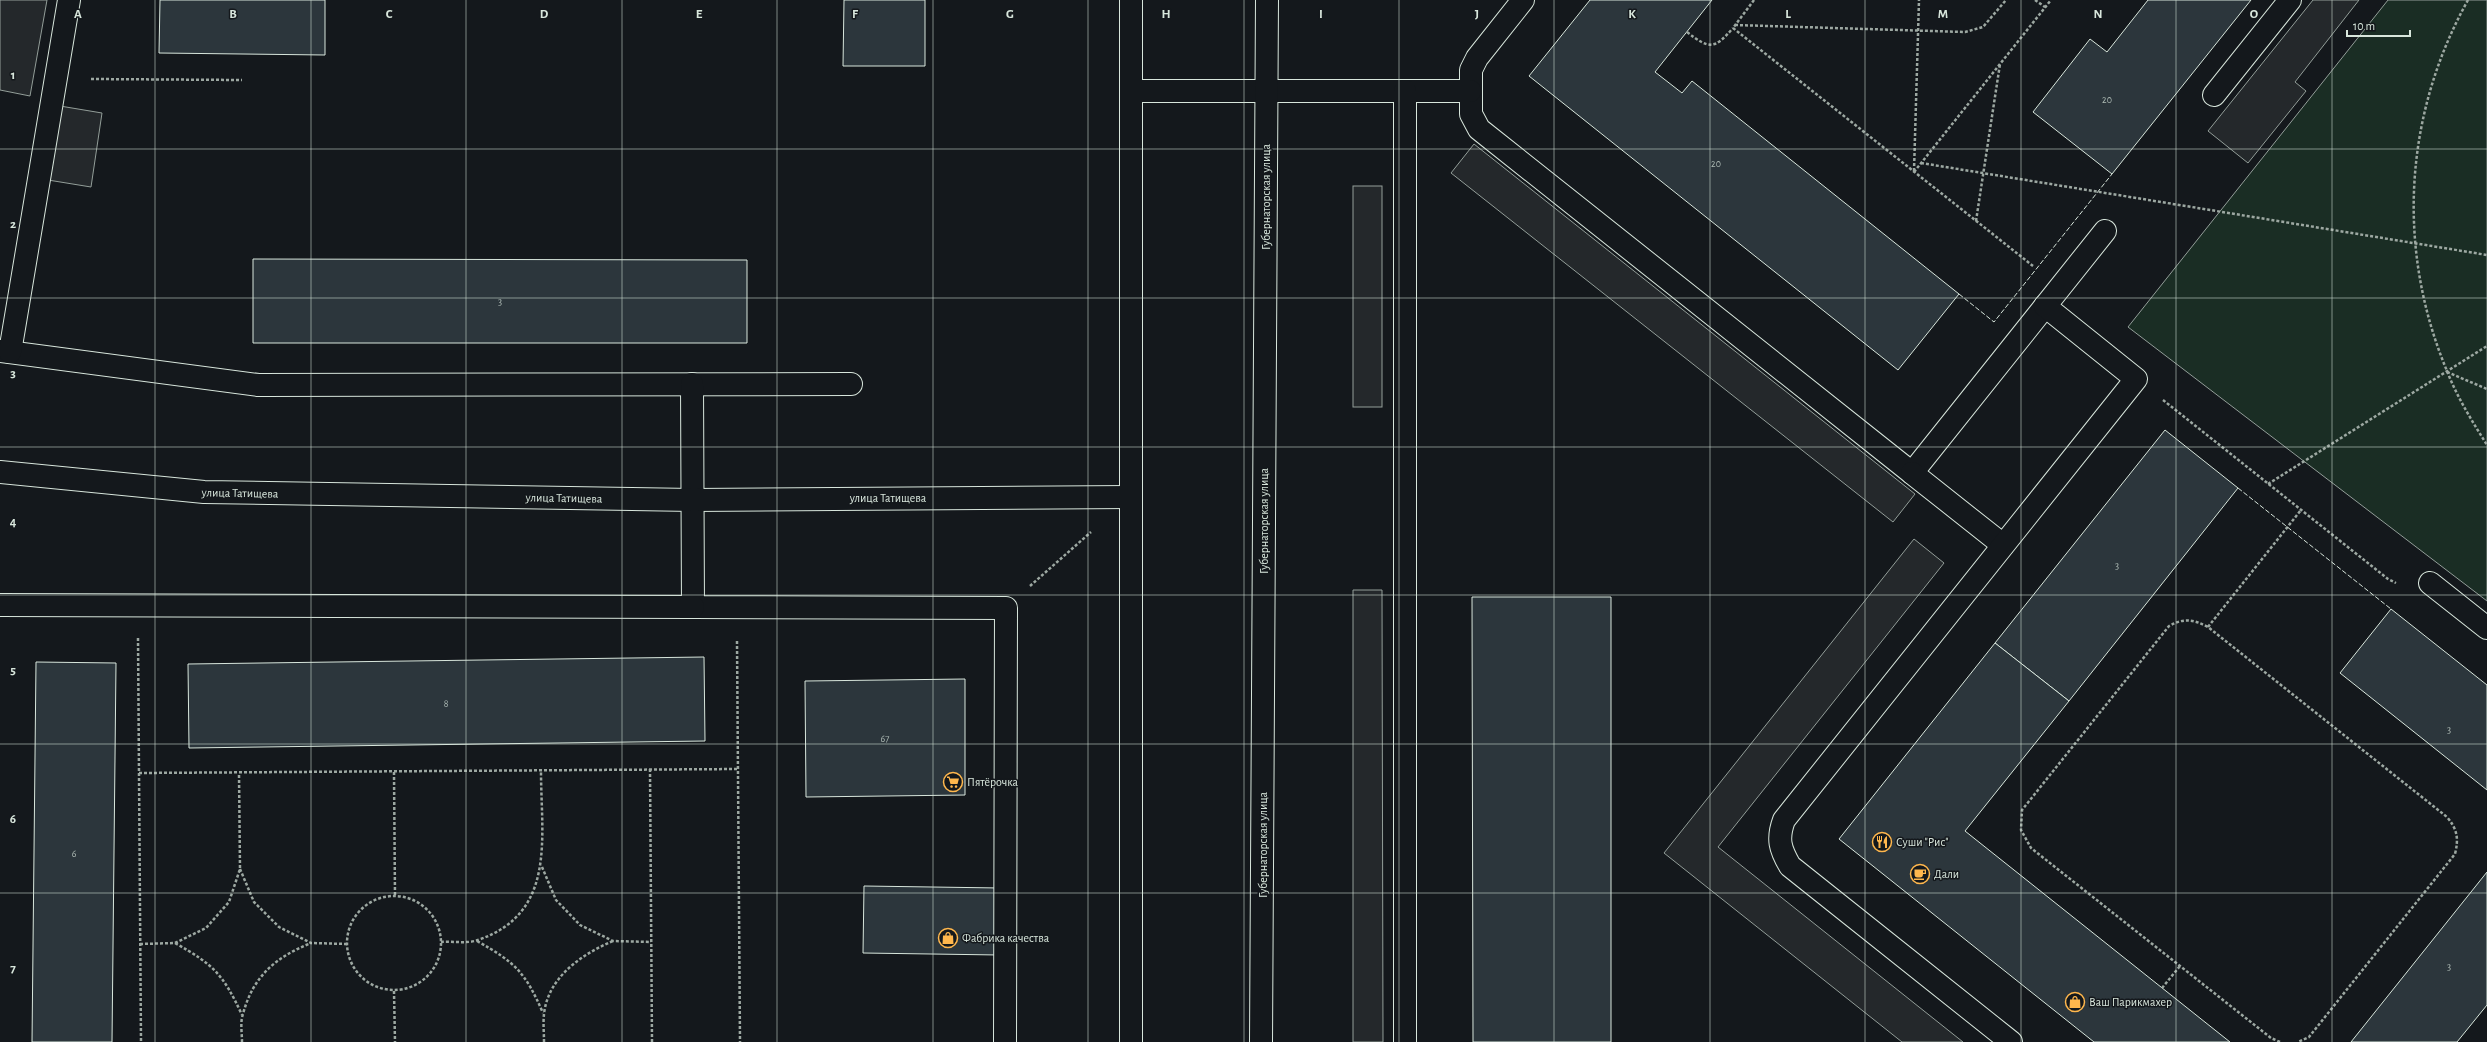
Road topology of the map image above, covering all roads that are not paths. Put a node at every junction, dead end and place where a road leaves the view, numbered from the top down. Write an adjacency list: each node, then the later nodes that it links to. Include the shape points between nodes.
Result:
1 (69, 0): 13 (street)
2 (1131, 0): 6 (street)
3 (1267, 0): 7 (street, Губернаторская улица)
4 (1523, 0): 9 (street, via 1477,58 1471,70)
5 (2290, 0): 10 (street)
6 (1131, 91): 7 (street); 18 (street)
7 (1267, 91): 8 (street); 27 (street, Губернаторская улица)
8 (1405, 91): 9 (street); 28 (street)
9 (1470, 91): 17 (street, via 1470,114 1479,129)
10 (2214, 95)
11 (2105, 231): 12 (street)
12 (2045, 306): 17 (street); 20 (street, via 2136,379)
13 (5, 351): 14 (street, via 258,385)
14 (692, 384): 15 (street); 19 (street)
15 (851, 384)
16 (0, 472): 19 (street, улица Татищева, via 204,492)
17 (1912, 473): 20 (street)
18 (1130, 497): 19 (street, улица Татищева); 26 (street)
19 (694, 500): 23 (street)
20 (2003, 544): 29 (street, via 1784,820 1779,834 1780,848 1790,866)
21 (2430, 583): 24 (street)
22 (0, 605): 23 (street)
23 (693, 607): 25 (street, via 1006,608)
24 (2487, 628)
25 (1005, 1042)
26 (1131, 1042)
27 (1261, 1042)
28 (1405, 1042)
29 (2011, 1042)

